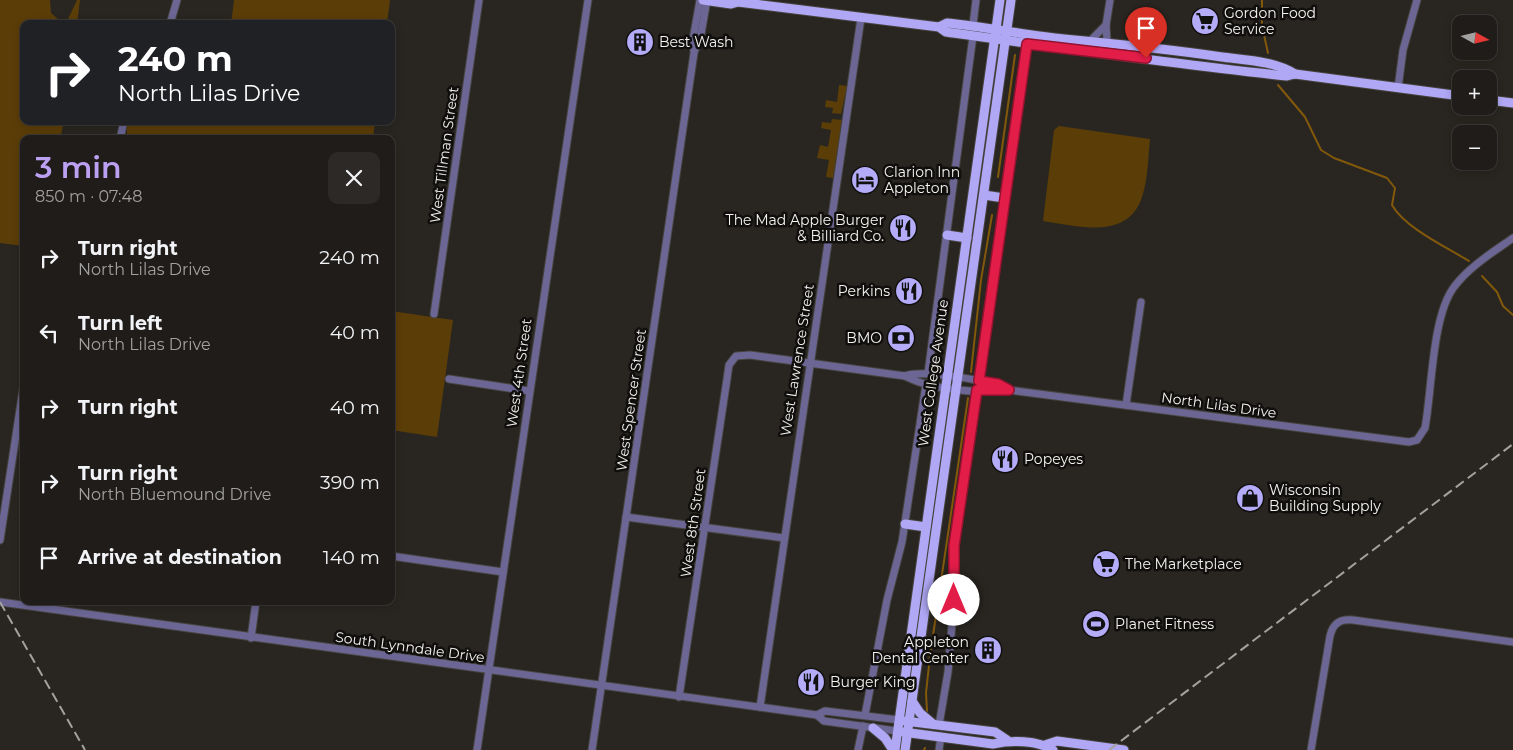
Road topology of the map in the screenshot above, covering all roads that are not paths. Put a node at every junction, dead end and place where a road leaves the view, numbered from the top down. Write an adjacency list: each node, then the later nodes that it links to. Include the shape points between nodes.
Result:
1 (177, 0): 12 (street)
2 (479, 0): 36 (street, West Tillman Street)
3 (588, 0): 47 (street, West 4th Street)
4 (704, 0): 10 (main road, via 731,4); 52 (street, West Spencer Street)
5 (976, 0): 14 (street)
6 (1000, 0): 16 (main road, West College Avenue)
7 (1011, 0): 17 (main road, West College Avenue)
8 (1110, 0): 13 (street)
9 (1417, 0): 26 (street, via 1403,50)
10 (737, 1): 11 (main road)
11 (861, 18): 15 (main road); 37 (street, West Lawrence Street)
12 (171, 20)
13 (1106, 25): 20 (street); 22 (street)
14 (973, 26): 15 (main road, via 947,22); 16 (main road)
15 (939, 27): 18 (main road, via 946,32)
16 (996, 30): 17 (main road); 19 (main road, West College Avenue)
17 (1006, 31): 20 (main road); 21 (main road, West College Avenue)
18 (973, 36): 19 (main road); 32 (street)
19 (994, 40): 21 (main road); 33 (main road, West College Avenue)
20 (1091, 40): 22 (main road)
21 (1005, 41): 23 (main road); 30 (main road, West College Avenue)
22 (1107, 42): 24 (main road, via 1102,48 1080,46); 25 (main road, via 1253,61)
23 (1027, 44): 24 (main road); 31 (street)
24 (1070, 50): 25 (main road, via 1287,76)
25 (1295, 74): 26 (main road)
26 (1398, 88): 27 (main road)
27 (1452, 95)
28 (1497, 101): 29 (main road)
29 (1513, 103)
30 (984, 195): 31 (main road); 41 (main road, West College Avenue)
31 (1004, 198): 43 (street)
32 (947, 236): 33 (main road); 38 (street)
33 (966, 238): 40 (main road, West College Avenue)
34 (1513, 238): 50 (street, North Lilas Drive, via 1461,279 1445,301 1427,415 1417,440 1404,442)
35 (1141, 302): 50 (street)
36 (434, 314)
37 (810, 363): 39 (street); 55 (street, West 8th Street, via 742,354 731,361); 56 (street, West Lawrence Street)
38 (928, 374): 39 (street, North Lilas Drive, via 914,372); 40 (street, North Lilas Drive)
39 (905, 376): 44 (street, North Lilas Drive)
40 (947, 376): 41 (street, North Lilas Drive); 45 (main road, West College Avenue)
41 (958, 378): 43 (street, North Lilas Drive); 46 (main road, West College Avenue)
42 (448, 379): 47 (street)
43 (979, 381): 49 (street, North Lilas Drive, via 998,384)
44 (926, 384): 45 (street, North Lilas Drive); 53 (street)
45 (945, 387): 46 (street, North Lilas Drive); 54 (main road, West College Avenue)
46 (956, 389): 48 (street, North Lilas Drive); 69 (main road, West College Avenue)
47 (529, 390): 59 (street, West 4th Street)
48 (977, 390): 49 (street, North Lilas Drive); 75 (street, via 954,546 948,672)
49 (1009, 390): 50 (street, North Lilas Drive)
50 (1126, 405)
51 (20, 409): 57 (street)
52 (626, 517): 55 (street); 67 (street, West Spencer Street)
53 (905, 524): 54 (main road); 72 (street)
54 (926, 527): 73 (main road, West College Avenue)
55 (705, 528): 56 (street); 68 (street, West 8th Street)
56 (784, 538): 70 (street, West Lawrence Street)
57 (0, 540)
58 (395, 557): 59 (street)
59 (503, 572): 66 (street, West 4th Street)
60 (0, 602): 61 (street, South Lynndale Drive)
61 (20, 605)
62 (21, 605): 64 (street, South Lynndale Drive)
63 (255, 605): 64 (street)
64 (251, 638): 66 (street, South Lynndale Drive)
65 (1513, 642): 90 (street, via 1348,620 1335,624 1330,636)
66 (488, 671): 67 (street, South Lynndale Drive); 83 (street, West 4th Street)
67 (602, 686): 68 (street, South Lynndale Drive); 84 (street, West Spencer Street)
68 (679, 697): 70 (street, South Lynndale Drive)
69 (912, 701): 74 (main road, West College Avenue); 75 (main road, via 920,713)
70 (760, 707): 71 (street, South Lynndale Drive)
71 (817, 714): 72 (street, South Lynndale Drive, via 825,711); 76 (street, South Lynndale Drive, via 824,721)
72 (866, 715): 73 (street, South Lynndale Drive)
73 (899, 720): 74 (main road); 78 (main road, West College Avenue)
74 (909, 721): 75 (main road); 79 (main road, West College Avenue)
75 (936, 725): 81 (main road, via 994,732)
76 (863, 726): 77 (street, South Lynndale Drive); 85 (street)
77 (873, 728): 78 (street, South Lynndale Drive); 86 (main road)
78 (897, 731): 79 (main road); 86 (main road, West College Avenue)
79 (908, 732): 80 (main road); 87 (main road, West College Avenue)
80 (941, 736): 81 (main road, via 993,744); 88 (street)
81 (1007, 740): 82 (main road)
82 (1049, 748): 89 (main road, via 1057,741)
83 (477, 750)
84 (592, 750)
85 (858, 750)
86 (894, 750)
87 (906, 750)
88 (939, 750)
89 (1124, 750)
90 (1311, 750)

